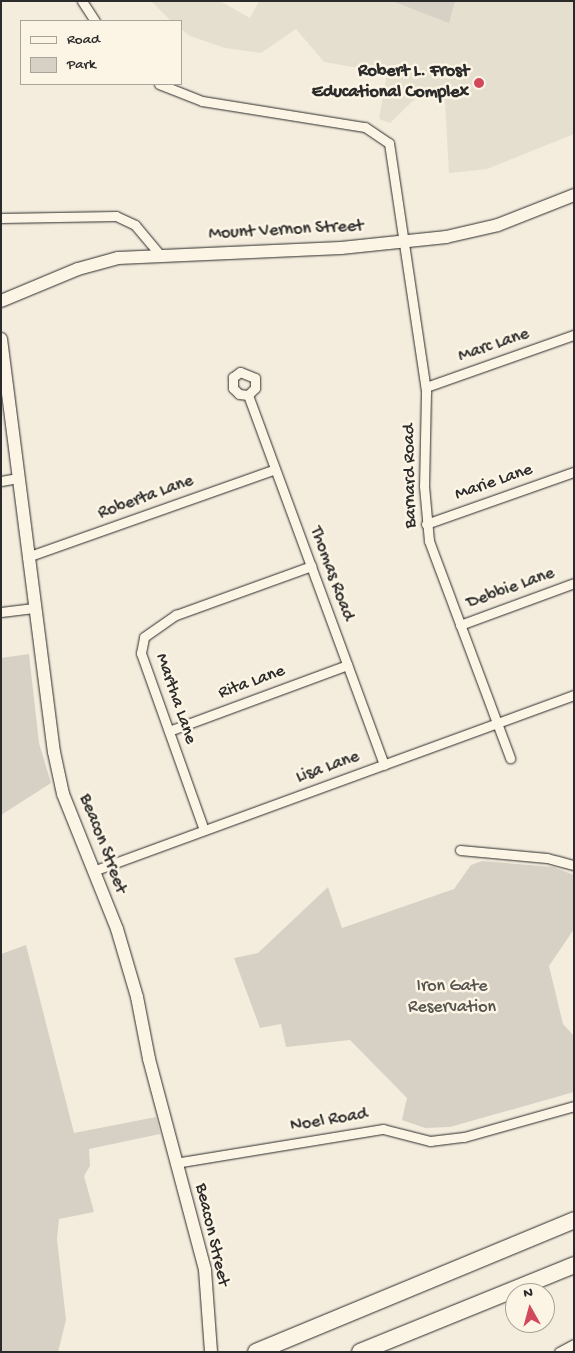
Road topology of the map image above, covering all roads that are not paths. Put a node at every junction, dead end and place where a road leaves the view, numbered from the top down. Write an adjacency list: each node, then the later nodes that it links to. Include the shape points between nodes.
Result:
1 (82, 1): 2 (street)
2 (93, 20)
3 (162, 85): 6 (street, Barnard Road, via 202,101 365,127 386,140 392,152)
4 (574, 194): 6 (main road, Mount Vernon Street, via 485,228)
5 (1, 218): 7 (street, via 116,216 134,225)
6 (406, 240): 7 (main road, Mount Vernon Street, via 340,248); 11 (street, Barnard Road)
7 (160, 254): 8 (main road, Mount Vernon Street, via 96,263)
8 (1, 301)
9 (574, 335): 11 (street, Marc Lane)
10 (1, 339): 15 (main road, Beacon Street)
11 (426, 387): 17 (street, Barnard Road)
12 (248, 395): 13 (street, Thomas Road)
13 (275, 468): 18 (street, Roberta Lane); 19 (street, Thomas Road)
14 (574, 472): 17 (street, Marie Lane)
15 (18, 478): 16 (street); 18 (main road, Beacon Street)
16 (1, 481)
17 (426, 524): 23 (street, Barnard Road, via 429,541)
18 (28, 558): 21 (main road, Beacon Street)
19 (311, 566): 24 (street, Thomas Road); 27 (street, Martha Lane, via 176,615 144,637 141,653)
20 (574, 583): 23 (street, Debbie Lane)
21 (34, 608): 22 (street); 33 (main road, Beacon Street, via 47,717 61,784)
22 (1, 612)
23 (460, 625): 26 (street, Barnard Road)
24 (347, 665): 27 (street, Rita Lane); 29 (street, Thomas Road)
25 (574, 695): 26 (street, Lisa Lane)
26 (497, 723): 28 (street, Barnard Road); 29 (street, Lisa Lane)
27 (169, 731): 30 (street, Martha Lane)
28 (510, 758)
29 (384, 764): 30 (street, Lisa Lane)
30 (204, 830): 33 (street, Lisa Lane)
31 (460, 850): 32 (street, via 546,858)
32 (574, 865)
33 (93, 871): 35 (main road, Beacon Street, via 117,929 137,997)
34 (574, 1106): 35 (street, Noel Road, via 464,1137 430,1141 383,1129)
35 (175, 1163): 39 (main road, Beacon Street, via 205,1270)
36 (574, 1220): 40 (highway, via 390,1293)
37 (574, 1265): 41 (highway)
38 (574, 1344): 42 (street)
39 (211, 1352)
40 (256, 1352)
41 (360, 1352)
42 (559, 1352)

